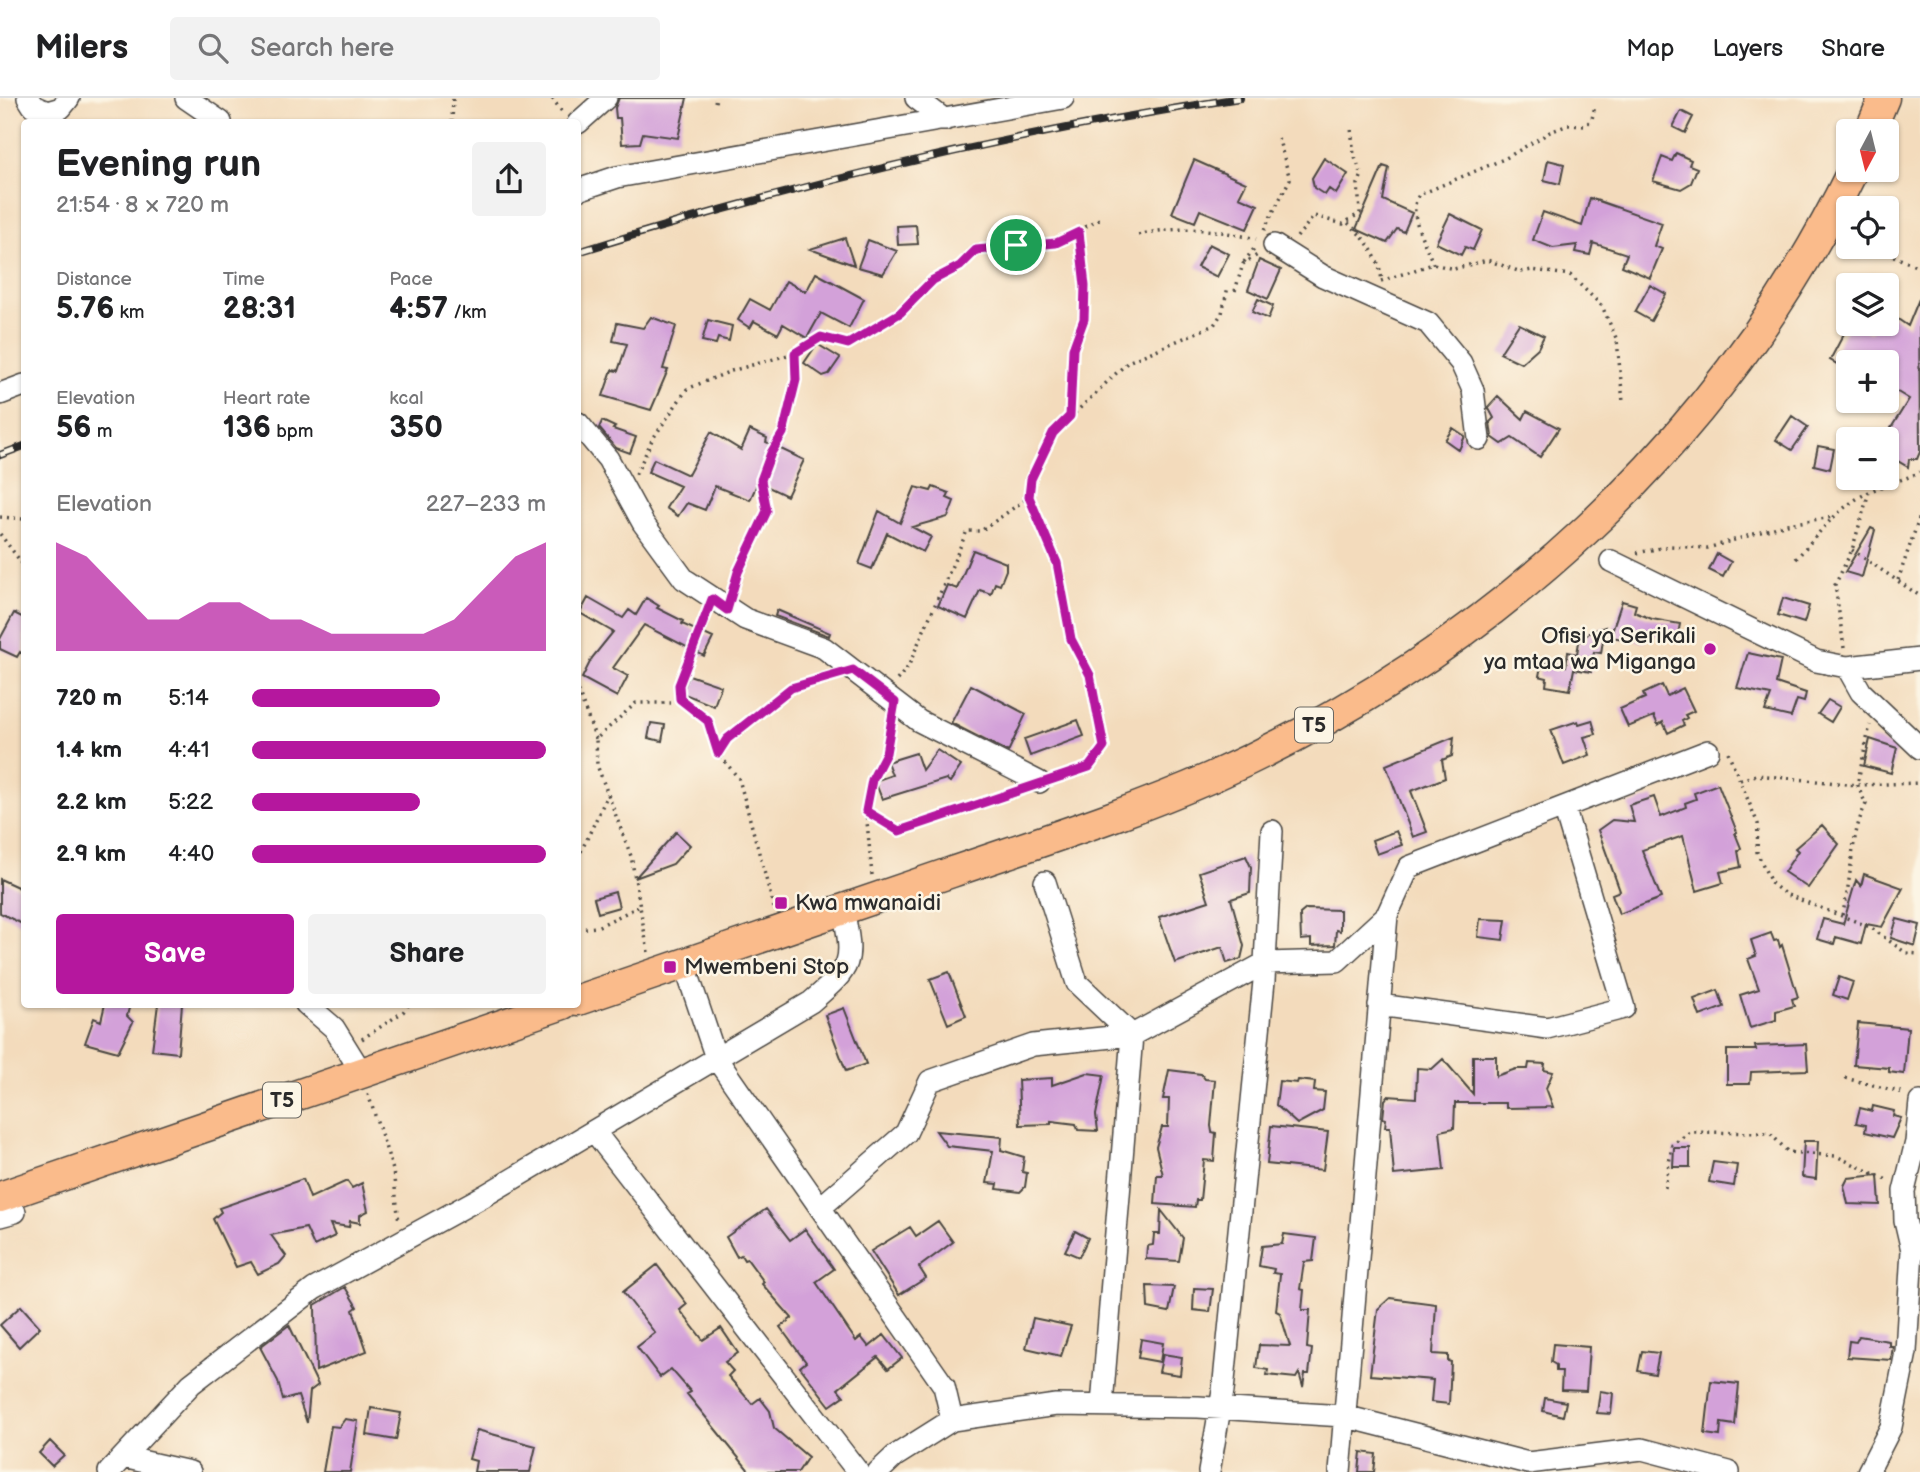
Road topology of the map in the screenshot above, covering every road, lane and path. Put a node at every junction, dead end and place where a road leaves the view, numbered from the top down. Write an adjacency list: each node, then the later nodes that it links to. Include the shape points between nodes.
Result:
1 (28, 98): 2 (street, via 47,112 61,108)
2 (69, 98)
3 (186, 98): 11 (street)
4 (453, 98): 12 (path)
5 (552, 98): 13 (path)
6 (607, 98): 15 (street)
7 (916, 98): 16 (street)
8 (1063, 98): 16 (street)
9 (1884, 98): 14 (highway)
10 (1595, 106): 28 (path, via 1585,126 1568,125 1550,132 1506,158 1419,195 1414,202 1415,215)
11 (217, 119)
12 (452, 119)
13 (568, 119)
14 (1875, 119)
15 (581, 120)
16 (945, 120): 20 (street, via 617,177)
17 (1351, 128): 22 (path, via 1362,175 1358,184 1360,213)
18 (1278, 137): 25 (path, via 1290,179 1271,211)
19 (1847, 182): 78 (highway, T5, via 1812,250 1758,334 1696,414 1564,553 1490,613 1350,706 1210,777)
20 (581, 189)
21 (1101, 218): 23 (path)
22 (1348, 223): 25 (path, via 1314,216 1288,248); 30 (path, via 1380,261)
23 (1079, 232): 34 (path, via 1056,243 976,250 960,266 933,280 900,313 848,344 821,337); 38 (path, via 1084,319 1073,349)
24 (1138, 235): 25 (path, via 1201,229)
25 (1267, 243): 27 (path); 27 (path); 33 (street)
26 (1899, 258): 29 (path)
27 (1243, 264): 32 (path)
28 (1433, 264): 30 (path); 37 (path, via 1454,269 1487,260 1521,272 1570,275 1602,306 1617,340)
29 (1920, 268)
30 (1382, 281): 33 (path)
31 (1228, 287): 38 (path, via 1214,325 1128,362)
32 (1235, 291)
33 (1357, 291): 40 (street, via 1428,323 1461,363 1473,390)
34 (795, 353): 43 (path, via 687,389 652,440); 56 (path, via 796,380 783,433 761,480 767,511)
35 (21, 386): 36 (street)
36 (0, 394)
37 (1623, 402)
38 (1070, 416): 44 (path, via 1053,433 1031,479)
39 (581, 426): 43 (street, via 608,460)
40 (1479, 439)
41 (1920, 472): 42 (path)
42 (1869, 492): 47 (path); 50 (path)
43 (624, 493): 56 (street, via 684,579)
44 (1029, 497): 60 (path, via 981,531 967,531); 69 (path, via 1057,563 1071,639 1090,675 1104,747 1089,767)
45 (1920, 516): 54 (path)
46 (0, 517): 48 (path)
47 (1833, 517): 51 (path); 52 (path, via 1787,524 1708,548 1670,546)
48 (21, 519)
49 (0, 534): 53 (path)
50 (1852, 550): 54 (path); 58 (path, via 1835,585)
51 (1796, 559)
52 (1611, 561): 58 (street, via 1778,645 1816,661)
53 (21, 562)
54 (1898, 580): 55 (path)
55 (1920, 596)
56 (719, 604): 59 (street, via 745,620 824,648); 67 (path, via 679,685 680,699 708,721)
57 (1920, 659): 58 (street)
58 (1847, 667): 63 (street)
59 (853, 670): 60 (street); 67 (path, via 791,688 727,739)
60 (890, 698): 69 (street, via 945,736); 74 (path, via 886,753 872,780)
61 (581, 699): 64 (path)
62 (671, 703): 64 (path, via 636,703)
63 (1875, 706): 66 (street); 71 (path)
64 (596, 739): 72 (path, via 597,765)
65 (1716, 747): 68 (path); 73 (street)
66 (1920, 748)
67 (718, 753): 84 (path, via 739,779)
68 (1740, 780): 71 (path, via 1756,775); 82 (path, via 1758,824 1756,852 1771,883 1785,894)
69 (1039, 782): 74 (path, via 899,831)
70 (1920, 783): 71 (path)
71 (1857, 785): 82 (path, via 1866,804 1855,832)
72 (608, 794): 76 (path); 79 (path, via 631,856)
73 (1564, 807): 81 (street, via 1409,867); 90 (street, via 1624,1008 1547,1028)
74 (866, 811): 78 (path)
75 (1272, 831): 87 (street)
76 (581, 852)
77 (1045, 882): 94 (street, via 1077,983)
78 (874, 899): 80 (highway, T5)
79 (640, 906): 83 (path, via 597,927); 88 (path)
80 (843, 909): 84 (highway, T5); 96 (street, via 851,948 846,967 835,981 780,1021)
81 (1387, 915): 87 (street, via 1337,961); 90 (street)
82 (1842, 915): 85 (path, via 1870,927 1906,953)
83 (581, 929)
84 (779, 931): 86 (highway, T5)
85 (1920, 954)
86 (684, 963): 88 (highway, T5); 96 (street)
87 (1265, 963): 94 (street); 109 (street)
88 (652, 974): 89 (highway, T5)
89 (581, 999)
90 (1379, 1005): 110 (street)
91 (311, 1008): 95 (street, via 334,1028)
92 (404, 1008): 95 (path, via 384,1026)
93 (552, 1008): 97 (highway, T5)
94 (1132, 1035): 104 (street, via 1033,1045 930,1081 906,1133); 108 (street)
95 (345, 1048): 97 (street)
96 (716, 1058): 100 (street); 104 (street)
97 (362, 1073): 103 (highway, T5); 106 (path, via 393,1170)
98 (1845, 1078): 99 (path)
99 (1915, 1098): 102 (street, via 1916,1142)
100 (594, 1131): 106 (street); 114 (street)
101 (1665, 1188): 102 (path, via 1669,1156 1678,1138 1690,1132 1746,1131 1770,1133 1788,1152 1836,1156)
102 (1904, 1191): 105 (street)
103 (5, 1208)
104 (820, 1208): 111 (street, via 944,1386)
105 (1905, 1220): 107 (street); 119 (street, via 1912,1250 1906,1352 1891,1427)
106 (401, 1241): 112 (street, via 314,1289 247,1337 191,1384)
107 (1920, 1241)
108 (1102, 1405): 109 (street); 111 (street, via 1056,1405)
109 (1220, 1410): 110 (street); 116 (street)
110 (1344, 1416): 117 (street); 118 (street, via 1528,1463 1642,1449)
111 (953, 1420): 115 (street)
112 (116, 1464): 113 (street)
113 (190, 1472)
114 (858, 1472)
115 (878, 1472)
116 (1209, 1472)
117 (1340, 1472)
118 (1729, 1472)
119 (1868, 1472)

